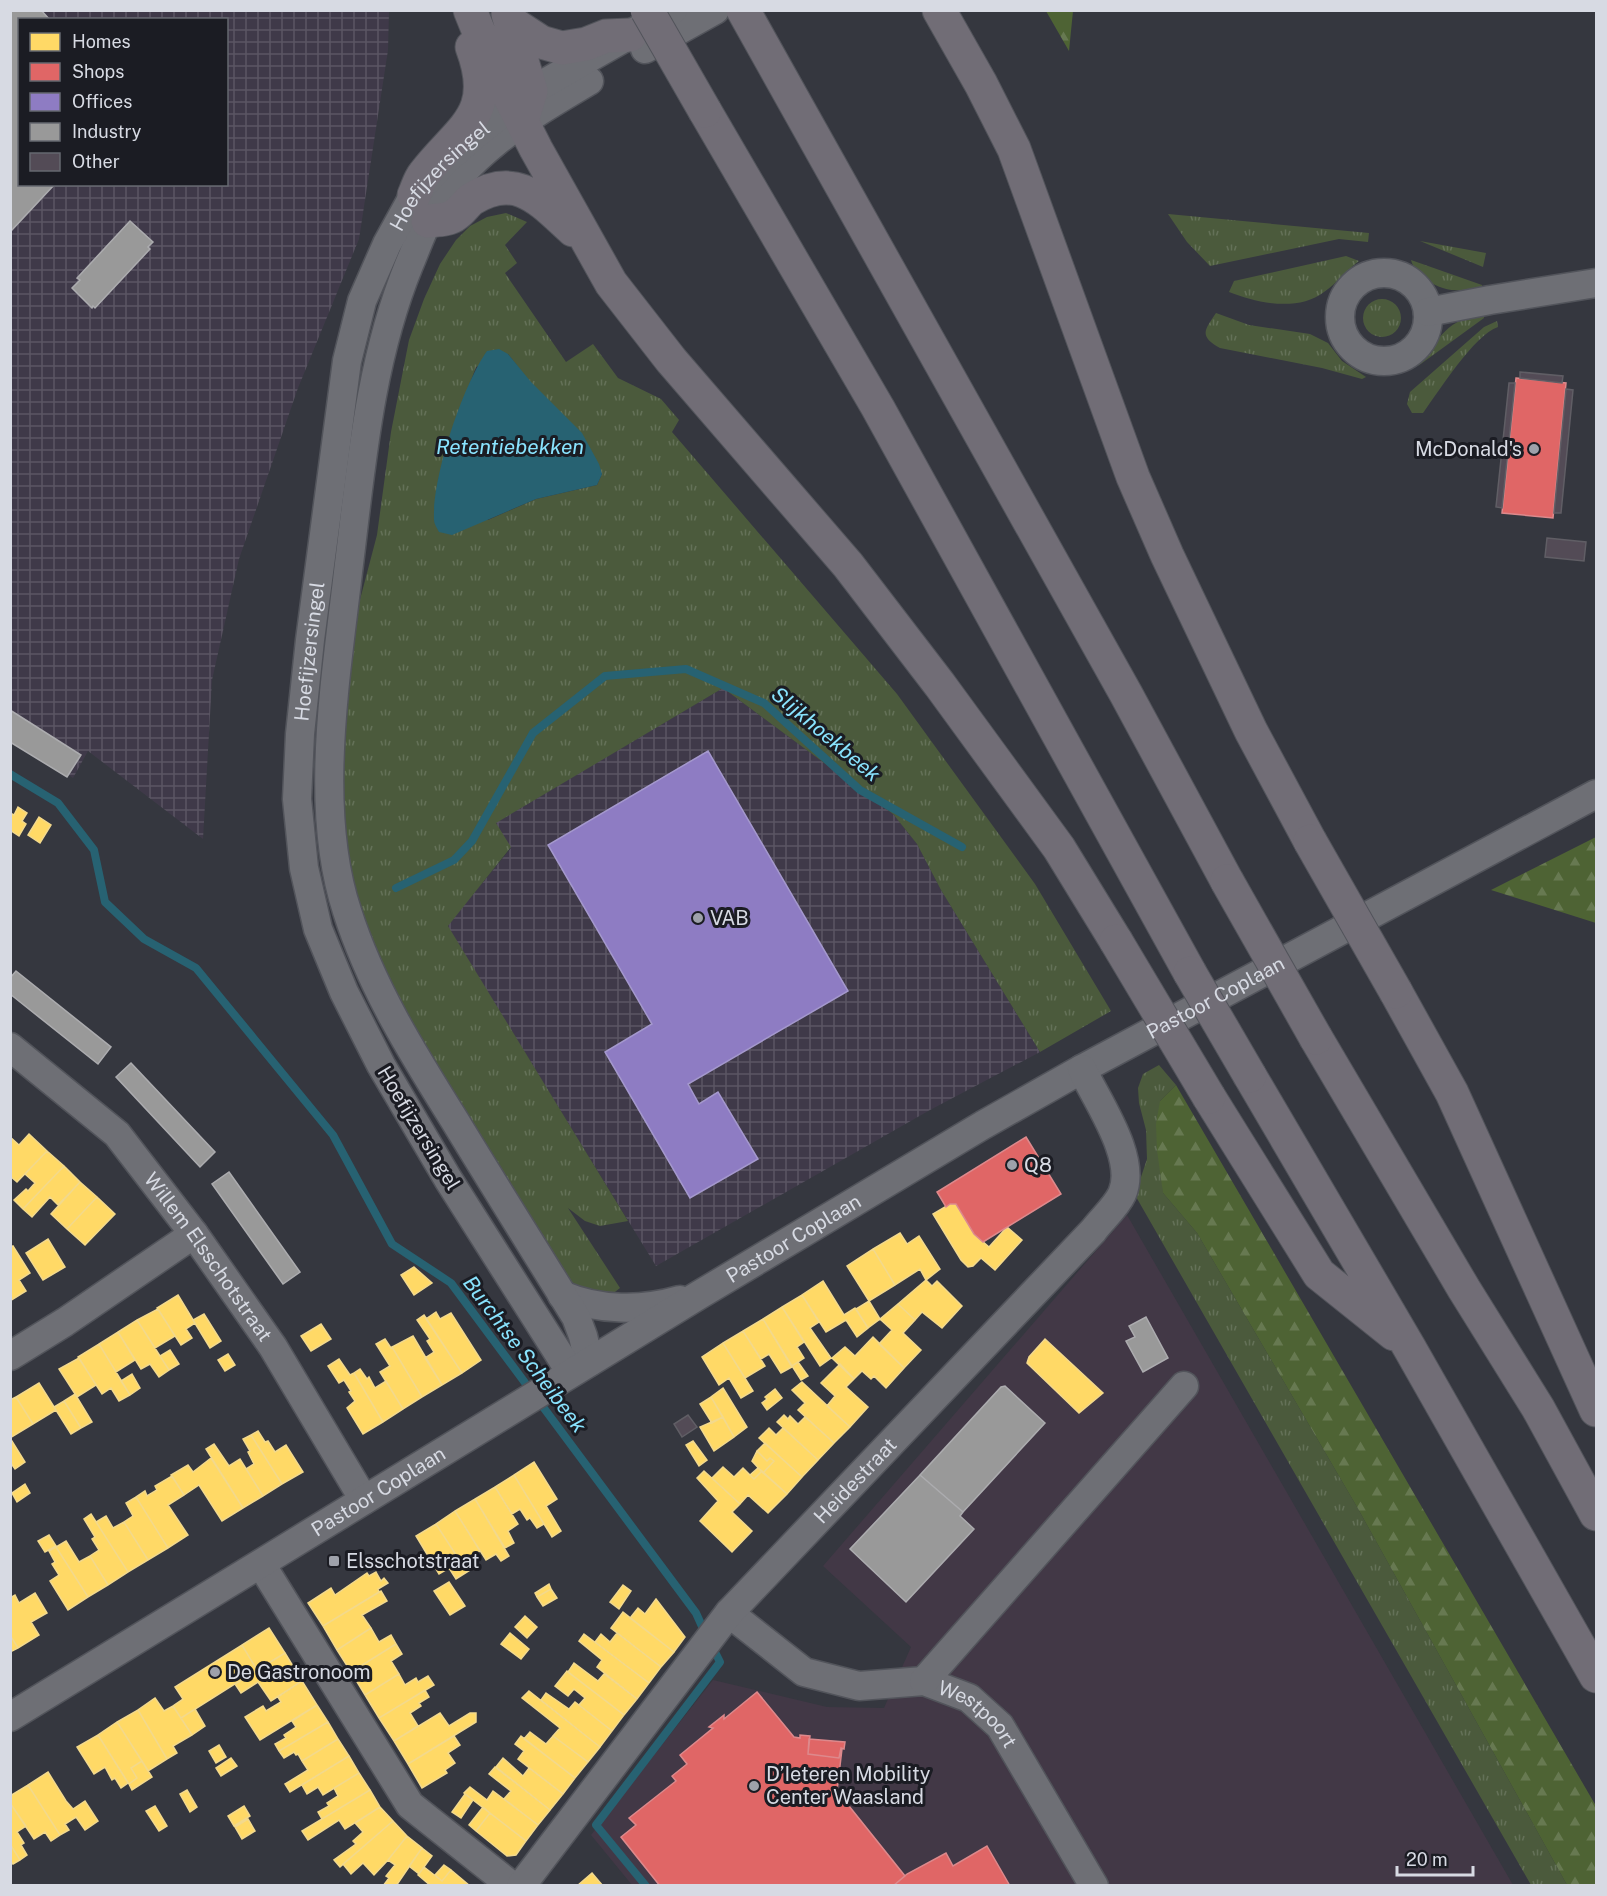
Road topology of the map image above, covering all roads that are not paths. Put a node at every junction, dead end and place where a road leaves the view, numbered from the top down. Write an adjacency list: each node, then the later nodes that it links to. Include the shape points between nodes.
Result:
1 (464, 10): 10 (highway, via 467,35 481,77 480,96 463,132 422,176)
2 (470, 10): 9 (highway, via 487,52)
3 (673, 10): 8 (street, Hoefijzersingel)
4 (715, 10): 9 (street, Hoefijzersingel, via 594,78)
5 (742, 10): 26 (highway, bridge, via 1316,1038 1538,1408)
6 (939, 10): 24 (highway, bridge, via 1014,148 1133,477 1167,555 1251,731 1452,1093)
7 (509, 17): 8 (highway, via 541,42 562,48 586,44); 9 (highway)
8 (639, 23): 9 (street, Hoefijzersingel); 20 (highway, bridge, via 705,111 879,408 1158,917)
9 (523, 106): 10 (street, Hoefijzersingel, via 489,146); 11 (highway)
10 (421, 208): 11 (highway, via 454,217 471,200 493,189 519,188 536,197); 18 (street, Hoefijzersingel, via 379,357 366,429 332,733 329,804 335,860 345,908 366,965 410,1048); 22 (street, Hoefijzersingel, via 387,244 362,301 347,361 300,734 297,799 304,868 318,929 381,1065 448,1179)
11 (590, 247): 20 (highway, bridge, via 611,283 671,360 848,565 1059,848 1319,1274)
12 (1596, 283): 13 (street)
13 (1428, 312)
14 (1596, 794): 16 (street, Pastoor Coplaan)
15 (10, 1047): 17 (street, Willem Elsschotstraat, via 117,1134)
16 (1082, 1069): 19 (street, Pastoor Coplaan); 28 (street, Heidestraat, via 1102,1103 1126,1164 1122,1193 1093,1231)
17 (194, 1234): 21 (street); 25 (street, Willem Elsschotstraat, via 273,1347)
18 (562, 1295): 19 (street, via 622,1308 665,1304); 22 (street, Hoefijzersingel, via 583,1336)
19 (699, 1295): 22 (street, Pastoor Coplaan)
20 (1409, 1347): 29 (highway)
21 (10, 1356)
22 (580, 1367): 25 (street, Pastoor Coplaan)
23 (1184, 1386): 30 (street)
24 (1596, 1410)
25 (364, 1500): 27 (street, Pastoor Coplaan)
26 (1596, 1514)
27 (261, 1564): 31 (street, Pastoor Coplaan); 32 (street, via 410,1805)
28 (729, 1613): 30 (street, Westpoort, via 804,1672 859,1686); 33 (street, Heidestraat)
29 (1596, 1676)
30 (924, 1681): 34 (street, Westpoort, via 969,1698 1000,1726)
31 (10, 1717)
32 (512, 1886)
33 (521, 1886)
34 (1094, 1886)

